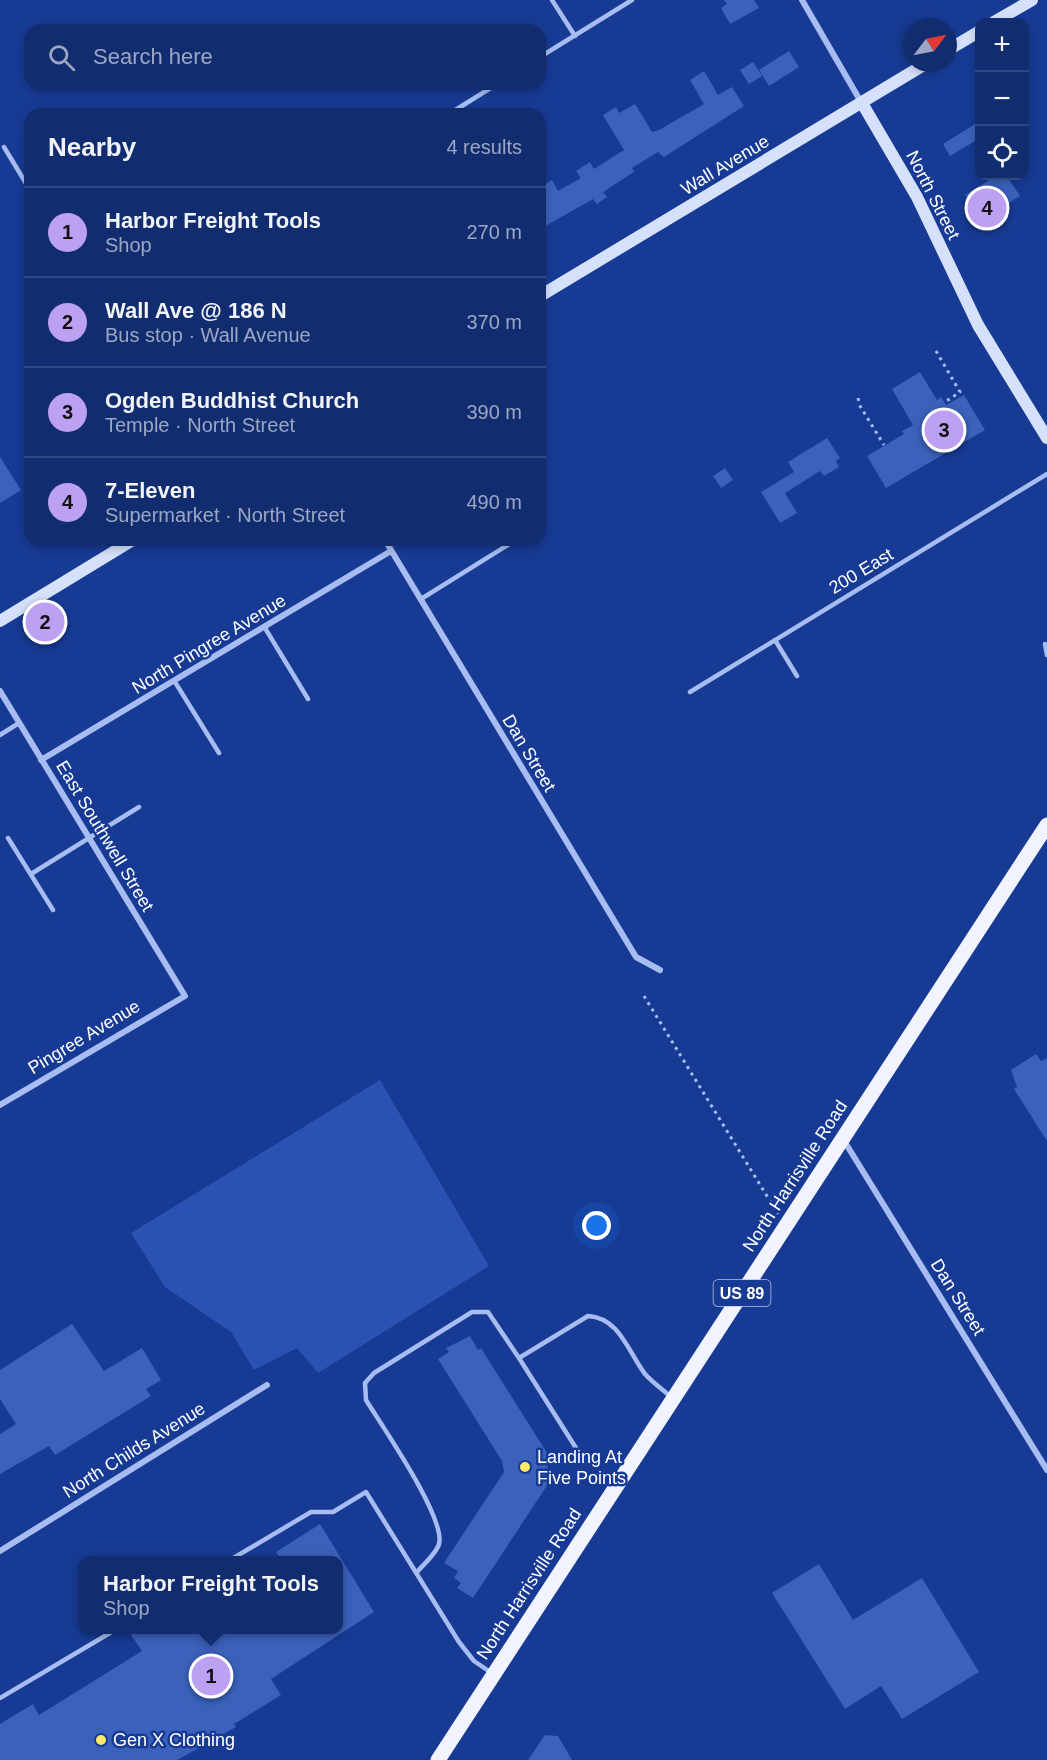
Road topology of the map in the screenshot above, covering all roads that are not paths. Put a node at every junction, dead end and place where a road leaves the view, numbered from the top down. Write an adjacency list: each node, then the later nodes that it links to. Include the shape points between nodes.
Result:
1 (552, 0): 7 (lane)
2 (632, 0): 7 (lane)
3 (802, 0): 12 (street, North Street)
4 (1032, 0): 5 (main road)
5 (1001, 18)
6 (975, 34): 8 (main road)
7 (574, 36): 9 (lane)
8 (957, 45)
9 (546, 53)
10 (912, 72): 12 (main road, Wall Avenue)
11 (487, 90): 13 (lane)
12 (862, 102): 16 (main road, Wall Avenue); 17 (main road, North Street, via 917,197 974,317)
13 (459, 108)
14 (4, 147): 15 (lane)
15 (24, 180)
16 (546, 292)
17 (1047, 438)
18 (1047, 474): 26 (lane, 200 East)
19 (123, 546): 24 (main road)
20 (388, 546): 22 (street, Dan Street)
21 (506, 546): 23 (lane)
22 (391, 551): 23 (street, Dan Street); 25 (street, North Pingree Avenue)
23 (421, 599): 44 (street, Dan Street, via 636,957)
24 (0, 621)
25 (265, 628): 30 (street, North Pingree Avenue); 33 (lane)
26 (775, 640): 29 (lane); 32 (lane, 200 East)
27 (1045, 644): 28 (lane)
28 (1047, 655)
29 (796, 676)
30 (175, 682): 36 (lane); 37 (street, North Pingree Avenue)
31 (0, 691): 34 (street, East Southwell Street)
32 (690, 693)
33 (308, 699)
34 (19, 723): 35 (lane); 37 (street, East Southwell Street)
35 (0, 735)
36 (219, 753)
37 (41, 760): 41 (street, East Southwell Street)
38 (139, 807): 41 (lane)
39 (1047, 825): 47 (main road, North Harrisville Road / US 89)
40 (8, 838): 42 (lane)
41 (88, 839): 42 (lane); 45 (street, East Southwell Street)
42 (31, 874): 43 (lane)
43 (53, 910)
44 (660, 969)
45 (184, 996): 46 (street, Pingree Avenue)
46 (0, 1105)
47 (843, 1138): 50 (main road, North Harrisville Road / US 89); 52 (street, Dan Street)
48 (519, 1358): 50 (lane, via 588,1316 598,1317 612,1324 646,1376); 51 (lane); 55 (lane, via 488,1312 472,1312 374,1373 365,1383 366,1400 440,1527 438,1545)
49 (267, 1385): 53 (street, North Childs Avenue)
50 (674, 1399): 57 (main road, North Harrisville Road / US 89)
51 (576, 1448)
52 (1047, 1470)
53 (0, 1551)
54 (237, 1556): 55 (lane, via 311,1512 333,1512 366,1492)
55 (416, 1573): 57 (lane, via 474,1662)
56 (107, 1634): 58 (lane)
57 (494, 1675): 59 (main road, North Harrisville Road / US 89)
58 (0, 1698)
59 (438, 1760)

